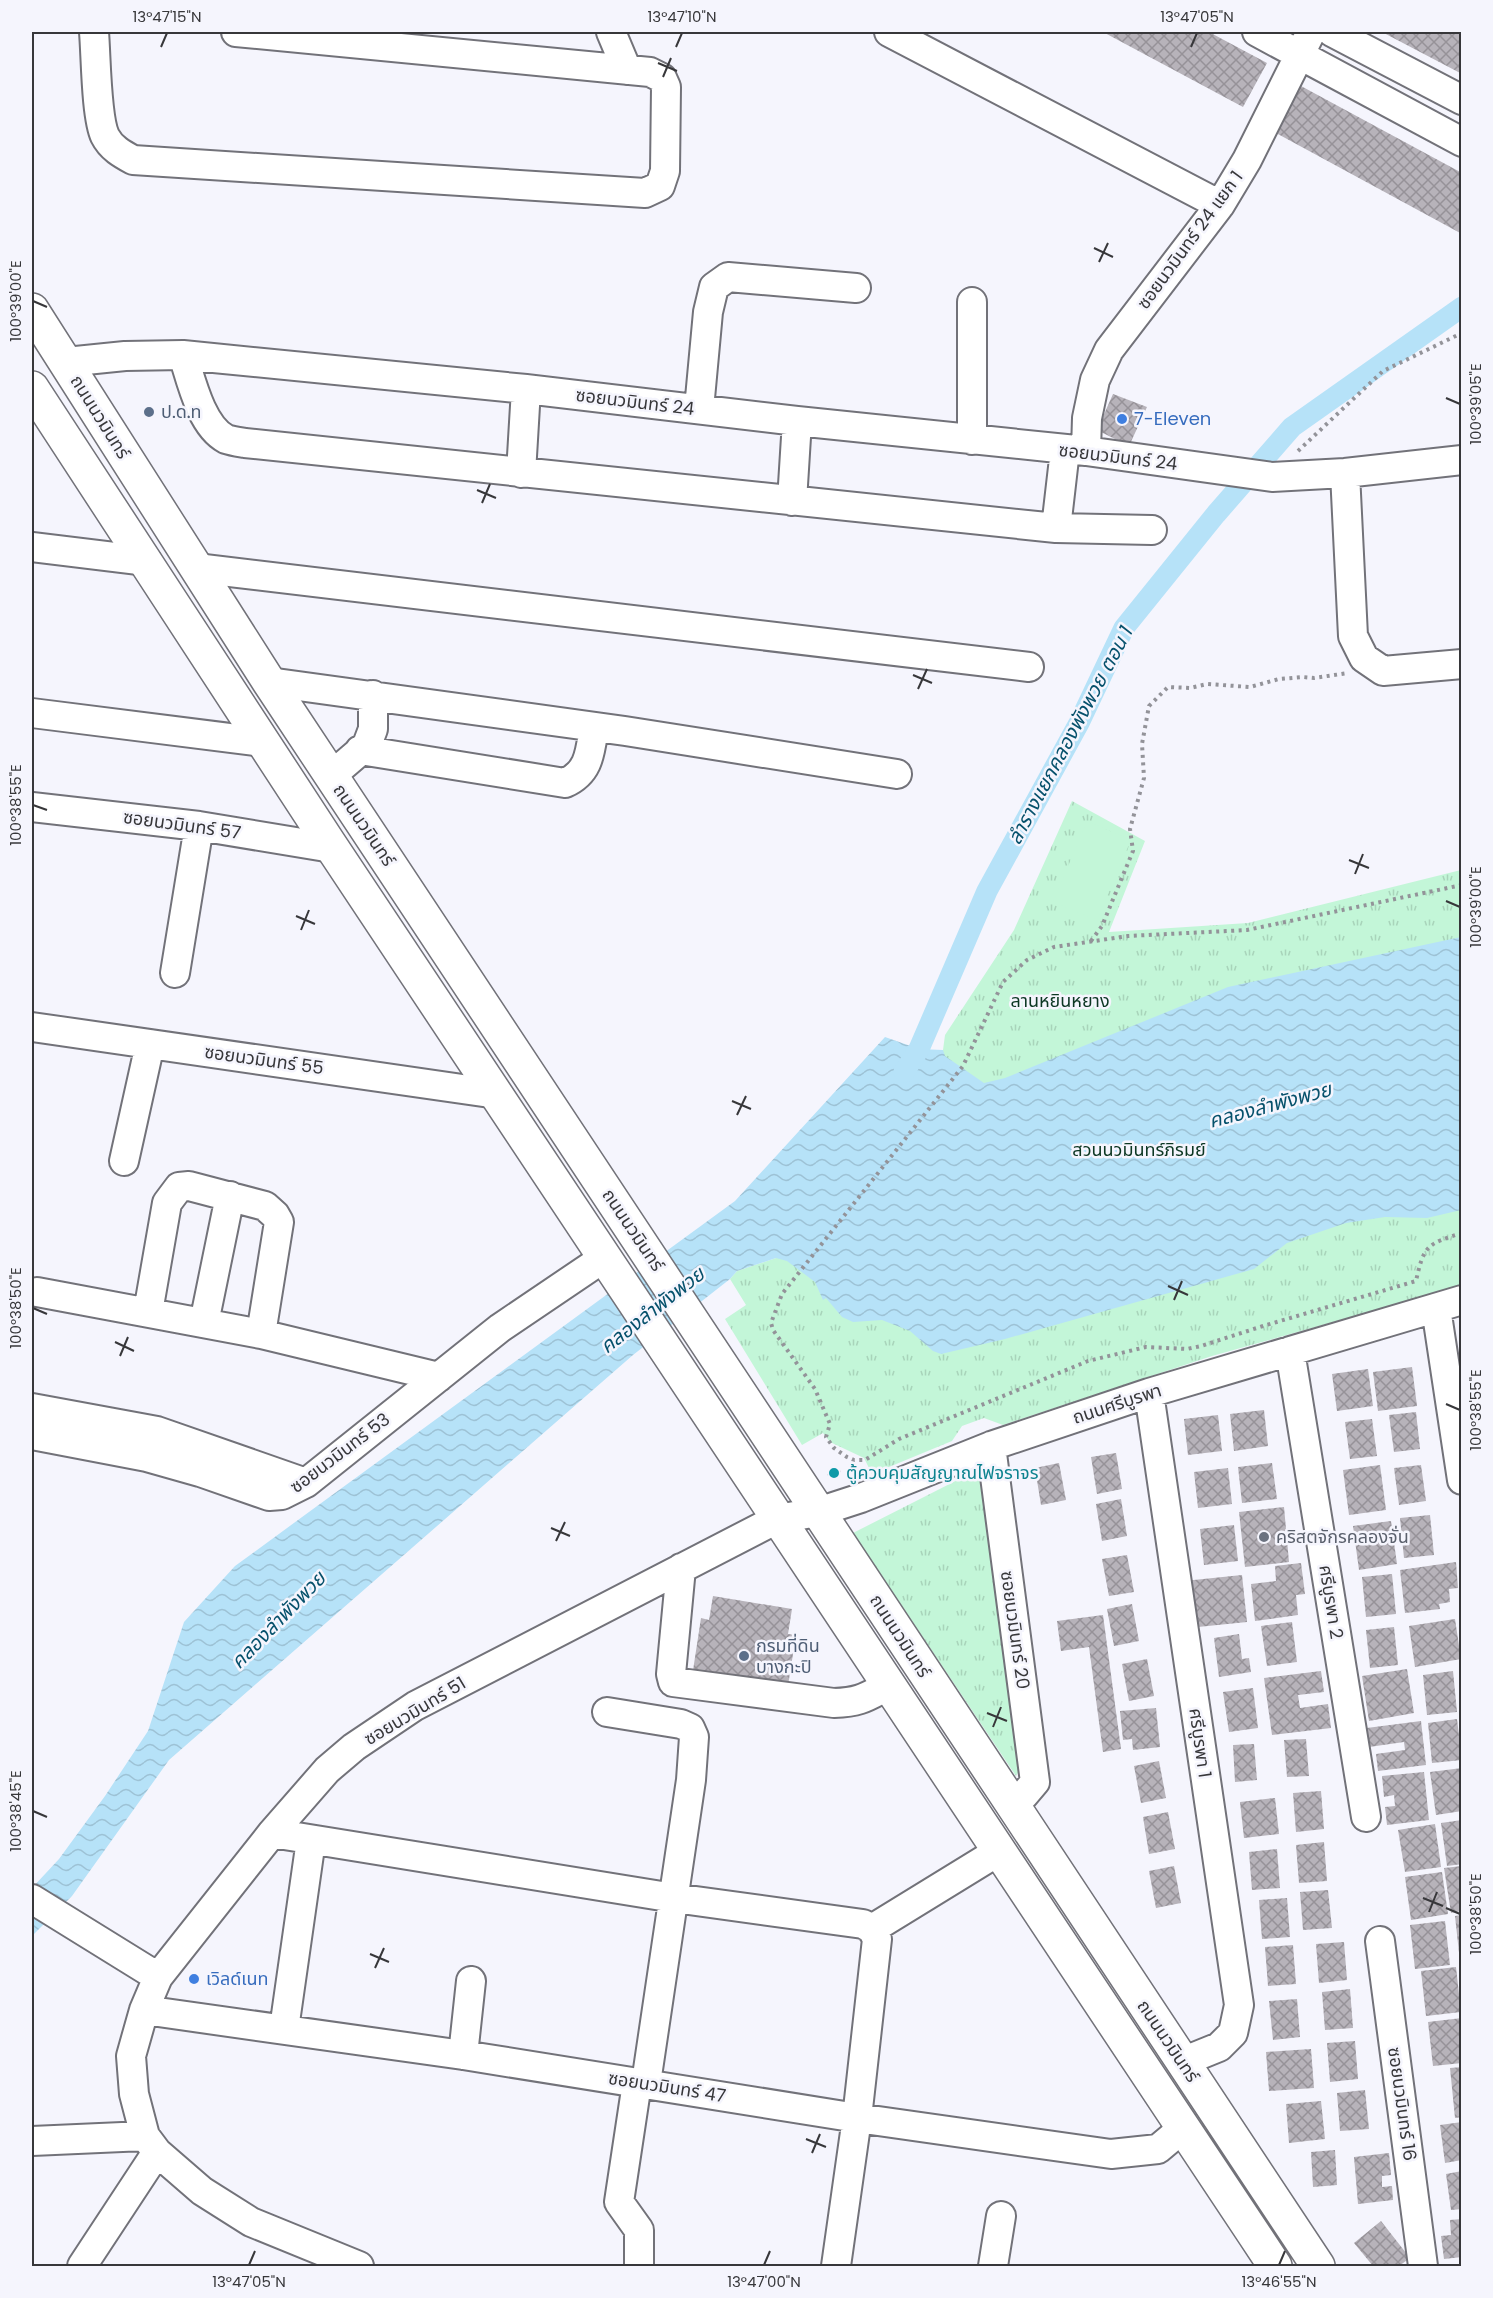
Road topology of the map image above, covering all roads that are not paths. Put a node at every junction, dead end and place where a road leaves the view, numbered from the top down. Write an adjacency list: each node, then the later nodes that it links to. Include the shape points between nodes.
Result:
1 (94, 32): 10 (street, via 104,135 116,150 133,160 645,193 660,186 665,171 666,87 662,78 650,72)
2 (236, 32): 7 (street)
3 (611, 32): 10 (street)
4 (889, 32): 13 (street)
5 (1257, 32): 8 (street)
6 (1332, 32): 11 (street)
7 (302, 34): 9 (street)
8 (1306, 43): 12 (street); 13 (street, ซอยนวมินทร์ 24 แยก 1, via 1248,160)
9 (492, 44): 10 (street)
10 (627, 70)
11 (1461, 100)
12 (1461, 142)
13 (1220, 205): 25 (street, ซอยนวมินทร์ 24 แยก 1, via 1109,350 1095,380)
14 (855, 288): 22 (street, via 728,277 714,287)
15 (972, 302): 24 (street)
16 (32, 310): 18 (main road, ถนนนวมินทร์)
17 (183, 355): 18 (street, ซอยนวมินทร์ 24); 21 (street, ซอยนวมินทร์ 24); 27 (street, via 197,401 209,422 225,438)
18 (66, 362): 19 (main road); 34 (main road, ถนนนวมินทร์)
19 (32, 378)
20 (32, 388): 33 (main road, ถนนนวมินทร์)
21 (526, 388): 22 (street, ซอยนวมินทร์ 24); 27 (street)
22 (699, 409): 23 (street, ซอยนวมินทร์ 24)
23 (797, 421): 24 (street, ซอยนวมินทร์ 24); 29 (street)
24 (972, 440): 25 (street, ซอยนวมินทร์ 24)
25 (1075, 451): 28 (street, ซอยนวมินทร์ 24, via 1265,476); 30 (street, ซอยนวมินทร์ 24 แยก 1)
26 (1461, 460): 28 (street, ซอยนวมินทร์ 24)
27 (521, 473): 29 (street)
28 (1345, 473): 35 (street, via 1353,636 1364,658 1383,671)
29 (792, 501): 30 (street)
30 (1056, 528): 31 (street)
31 (1152, 530)
32 (32, 547): 33 (street)
33 (147, 561): 41 (main road, ถนนนวมินทร์)
34 (196, 568): 36 (street); 37 (main road, ถนนนวมินทร์)
35 (1461, 664)
36 (1029, 667)
37 (269, 682): 38 (street); 44 (main road, ถนนนวมินทร์)
38 (373, 695): 40 (street); 42 (street, via 373,729 367,745)
39 (32, 713): 41 (street)
40 (594, 727): 42 (street, via 586,766 577,778 565,783); 43 (street)
41 (262, 742): 47 (main road, ถนนนวมินทร์)
42 (360, 750): 44 (street)
43 (897, 774)
44 (331, 776): 68 (main road, ถนนนวมินทร์)
45 (32, 807): 46 (street, ซอยนวมินทร์ 57)
46 (199, 826): 47 (street, ซอยนวมินทร์ 57); 48 (street)
47 (332, 848): 51 (main road, ถนนนวมินทร์)
48 (175, 973)
49 (32, 1027): 50 (street, ซอยนวมินทร์ 55)
50 (150, 1044): 51 (street, ซอยนวมินทร์ 55); 52 (street)
51 (497, 1094): 54 (main road, ถนนนวมินทร์)
52 (124, 1161)
53 (230, 1196): 57 (street, via 189,1186 178,1187 172,1195 167,1203); 58 (street); 59 (street, via 265,1206 279,1222)
54 (612, 1268): 61 (street, ซอยนวมินทร์ 53, via 500,1328); 69 (main road, ถนนนวมินทร์)
55 (37, 1292): 57 (street)
56 (1449, 1304): 60 (street, ถนนศรีบูรพา); 66 (street)
57 (148, 1312): 58 (street)
58 (204, 1323): 59 (street)
59 (261, 1334): 61 (street)
60 (1290, 1351): 62 (street, ถนนศรีบูรพา); 74 (street, ศรีบูรพา 2)
61 (440, 1377): 67 (street, ซอยนวมินทร์ 53)
62 (1149, 1394): 65 (street, ถนนศรีบูรพา); 87 (street, ศรีบูรพา 1, via 1239,2006 1233,2033 1219,2047)
63 (32, 1408): 67 (street, via 157,1431)
64 (32, 1435): 67 (street, ซอยนวมินทร์ 53, via 147,1457 269,1496 282,1496)
65 (991, 1446): 68 (street, ถนนศรีบูรพา); 73 (street, ซอยนวมินทร์ 20, via 1035,1782)
66 (1461, 1480)
67 (306, 1483)
68 (818, 1512): 69 (street, ถนนศรีบูรพา); 73 (main road, ถนนนวมินทร์)
69 (777, 1519): 70 (street, ซอยนวมินทร์ 51); 71 (main road, ถนนนวมินทร์)
70 (681, 1568): 71 (street, via 673,1682 834,1703 864,1700); 75 (street, ซอยนวมินทร์ 51, via 415,1706 327,1770)
71 (889, 1685): 77 (main road, ถนนนวมินทร์)
72 (608, 1712): 78 (street, via 681,1724 690,1728 694,1737)
73 (1010, 1803): 87 (main road, ถนนนวมินทร์)
74 (1366, 1817)
75 (272, 1833): 76 (street); 82 (street, ซอยนวมินทร์ 51)
76 (311, 1840): 78 (street); 85 (street)
77 (999, 1851): 80 (street); 90 (main road, ถนนนวมินทร์)
78 (674, 1898): 80 (street, via 863,1924); 88 (street)
79 (32, 1899): 82 (street)
80 (872, 1929): 89 (street, via 877,1940)
81 (1380, 1941): 101 (street, ซอยนวมินทร์ 16)
82 (158, 1977): 84 (street, ซอยนวมินทร์ 51)
83 (471, 1981): 86 (street)
84 (144, 2010): 85 (street, ซอยนวมินทร์ 47); 92 (street, ซอยนวมินทร์ 51, via 131,2056 134,2094)
85 (284, 2029): 86 (street, ซอยนวมินทร์ 47)
86 (463, 2055): 88 (street, ซอยนวมินทร์ 47)
87 (1182, 2062): 100 (main road, ถนนนวมินทร์)
88 (641, 2083): 89 (street, ซอยนวมินทร์ 47); 96 (street, via 619,2202 639,2230)
89 (857, 2118): 90 (street, ซอยนวมินทร์ 47, via 1111,2154 1158,2149); 97 (street)
90 (1183, 2128): 99 (main road, ถนนนวมินทร์)
91 (32, 2141): 92 (street)
92 (151, 2144): 94 (street); 95 (street, via 202,2192 251,2222)
93 (1001, 2216): 98 (street)
94 (82, 2266)
95 (359, 2266)
96 (639, 2266)
97 (836, 2266)
98 (993, 2266)
99 (1275, 2266)
100 (1318, 2266)
101 (1423, 2266)

